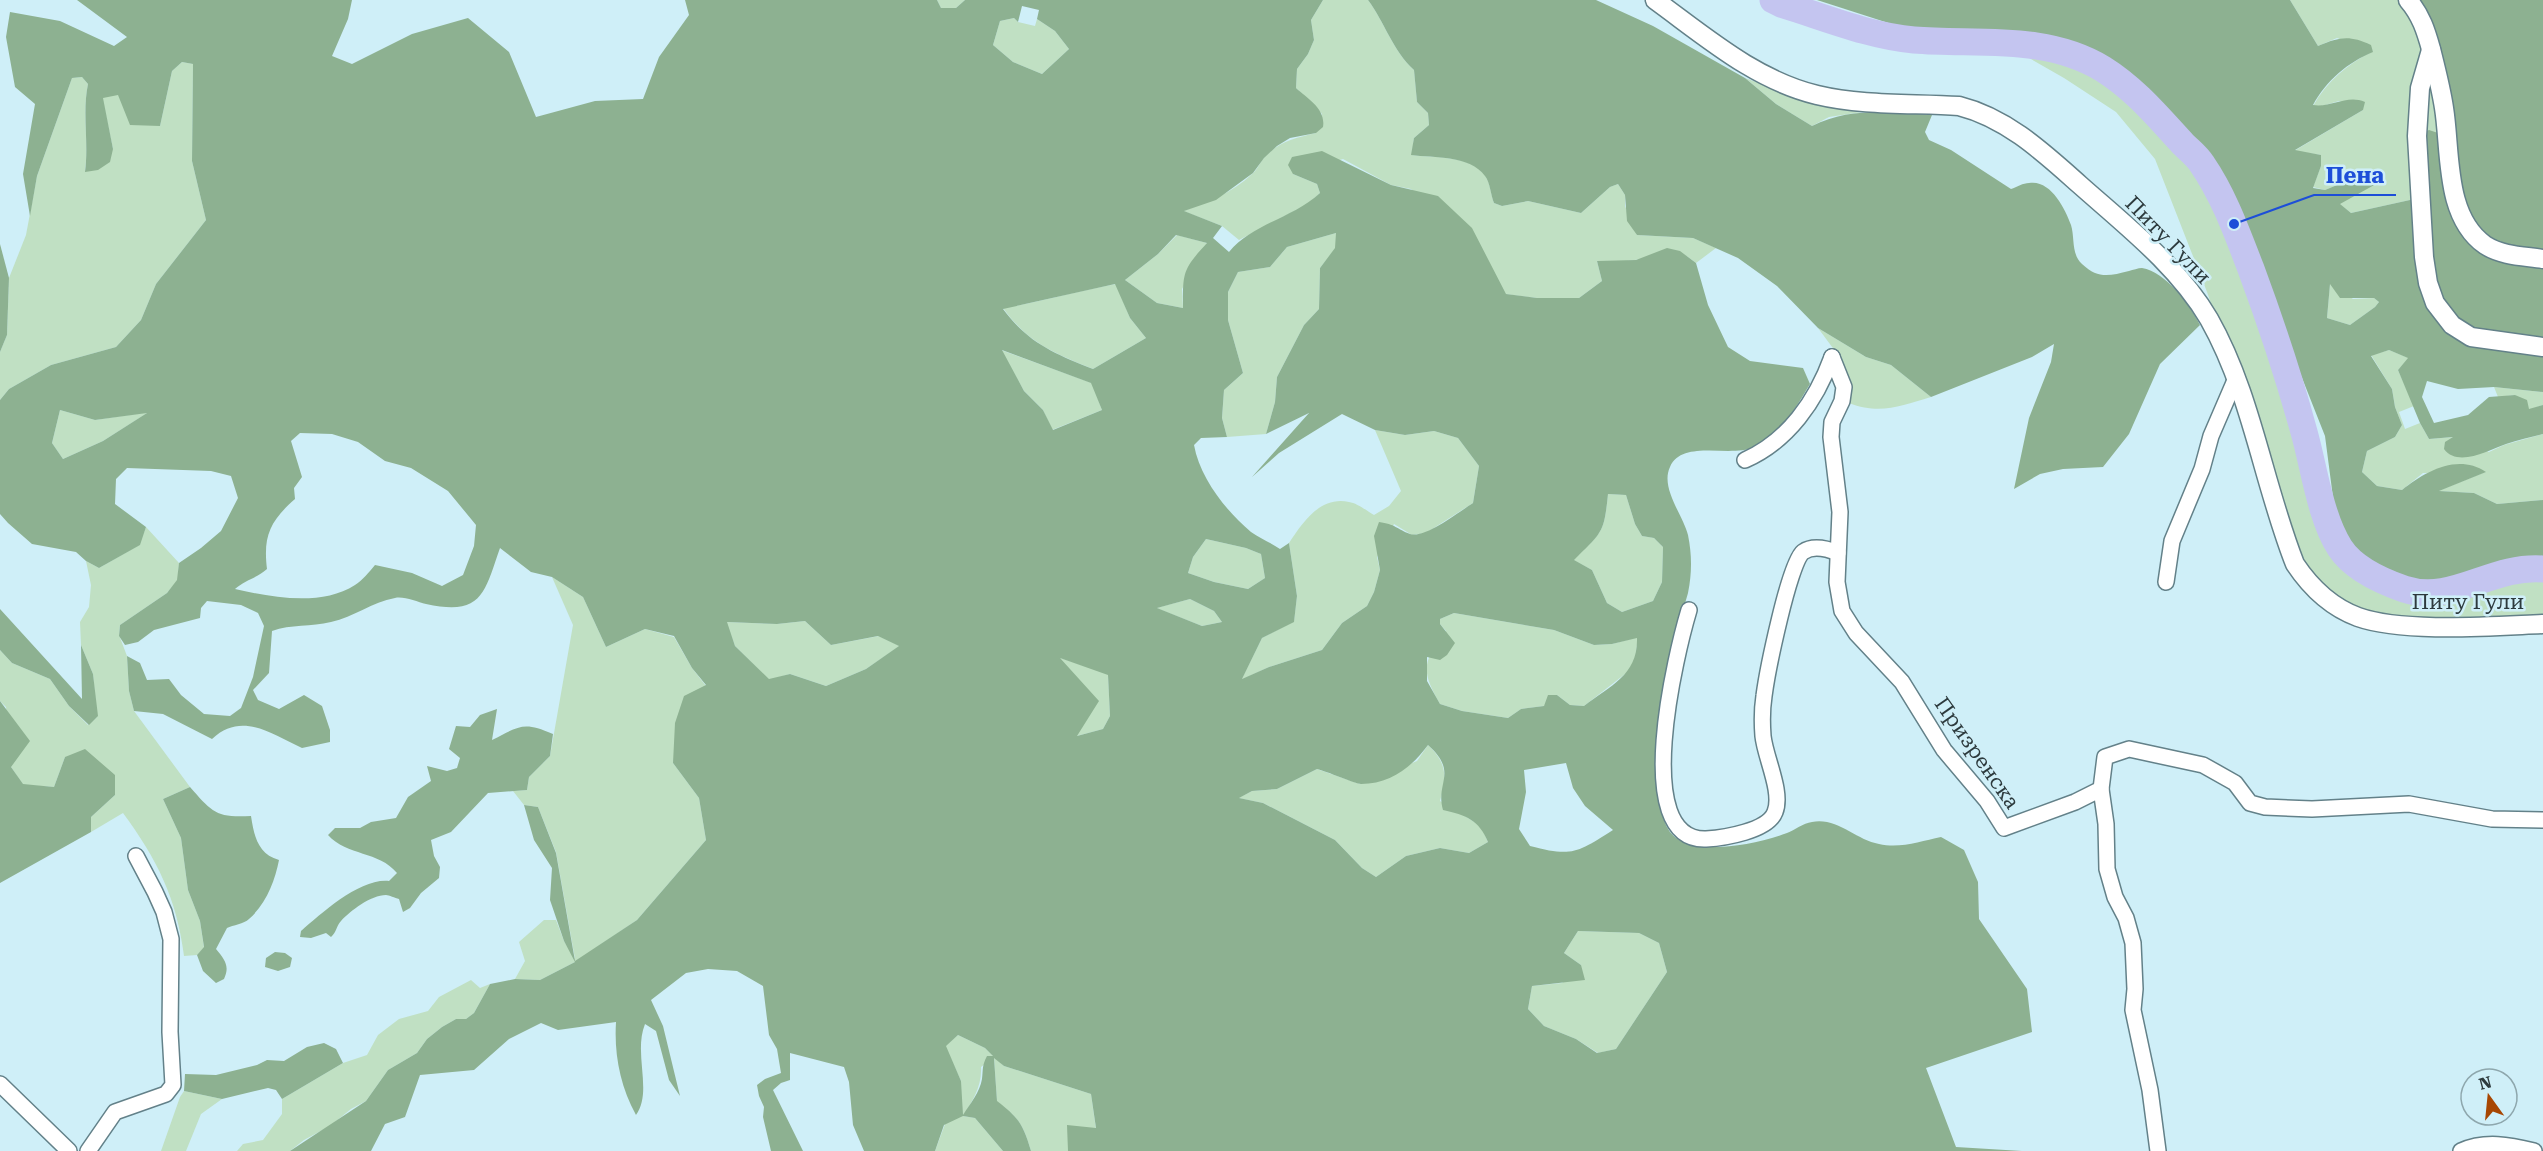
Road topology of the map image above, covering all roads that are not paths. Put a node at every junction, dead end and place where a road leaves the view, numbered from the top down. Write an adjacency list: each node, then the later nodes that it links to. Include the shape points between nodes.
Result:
1 (1655, 0): 8 (street, Питу Гули, via 1754,70 1795,88 1844,100 1959,106 2003,123 2094,198 2186,287 2208,318)
2 (2408, 0): 3 (street, via 2422,20)
3 (2431, 50): 4 (street); 5 (street)
4 (2444, 107): 5 (street, via 2439,95 2430,92); 6 (street, via 2453,185 2470,228 2487,246 2498,251)
5 (2418, 108): 7 (street, via 2417,170 2424,257 2435,303 2452,325 2471,337)
6 (2543, 259)
7 (2543, 347)
8 (2236, 378): 11 (street, via 2172,541); 13 (street, Питу Гули, via 2295,564 2326,599 2357,616 2387,623)
9 (1745, 460): 10 (street, Призренска, via 1791,428 1822,381 1832,357 1844,387 1830,437 1840,512)
10 (1838, 552): 12 (street, via 1806,550 1791,574 1769,666 1762,719 1776,811 1754,828 1704,839 1687,835 1676,825 1663,784 1672,679); 14 (street, Призренска, via 1837,582 1842,611 1856,633 1902,681 1944,750 2004,828)
11 (2166, 582)
12 (1689, 610)
13 (2543, 624)
14 (2101, 789): 15 (street, via 2105,757 2129,749 2203,765 2235,783 2250,803 2265,807 2409,804 2492,819); 20 (street, via 2107,869 2133,943 2133,1010)
15 (2543, 820)
16 (136, 856): 19 (street, via 164,912 171,939 173,1085 166,1094 115,1112)
17 (0, 1084): 18 (street)
18 (69, 1151)
19 (88, 1151)
20 (2158, 1151)
21 (2461, 1151): 22 (street, via 2504,1144)
22 (2534, 1151)

